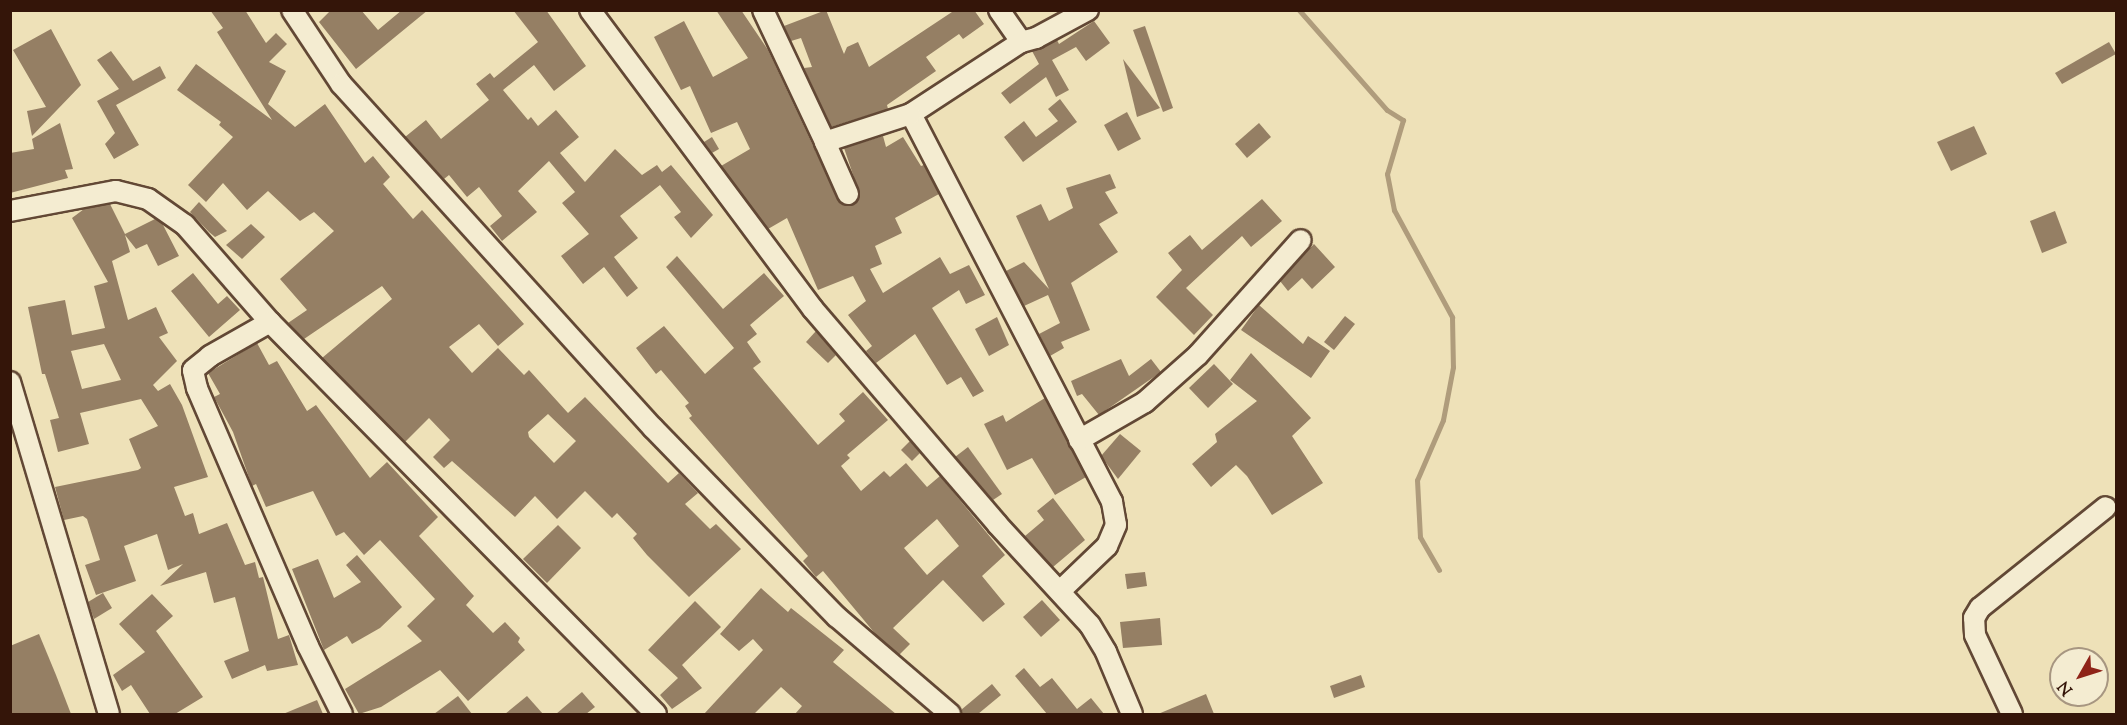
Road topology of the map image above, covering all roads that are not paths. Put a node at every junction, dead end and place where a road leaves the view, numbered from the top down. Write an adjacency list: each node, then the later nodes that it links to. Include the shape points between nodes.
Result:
1 (590, 10): 16 (street, via 813,309 997,524)
2 (763, 10): 8 (street)
3 (999, 10): 6 (street)
4 (1088, 10): 6 (street)
5 (301, 13): 20 (street, via 341,84 653,428 837,617)
6 (1021, 42): 7 (street)
7 (911, 114): 8 (street); 14 (street)
8 (825, 142): 9 (street)
9 (848, 194)
10 (10, 211): 12 (street, via 116,191 148,199 185,225)
11 (1301, 240): 14 (street, via 1198,355 1145,402)
12 (270, 322): 18 (street, via 193,370 196,388 308,646); 19 (street)
13 (10, 382): 17 (street)
14 (1079, 440): 16 (street, via 1113,502 1116,525 1107,546)
15 (2106, 507): 22 (street, via 1980,608 1974,618 1975,635)
16 (1060, 591): 21 (street, via 1090,625 1106,652)
17 (109, 714)
18 (342, 714)
19 (656, 714)
20 (950, 714)
21 (1132, 714)
22 (2012, 714)

